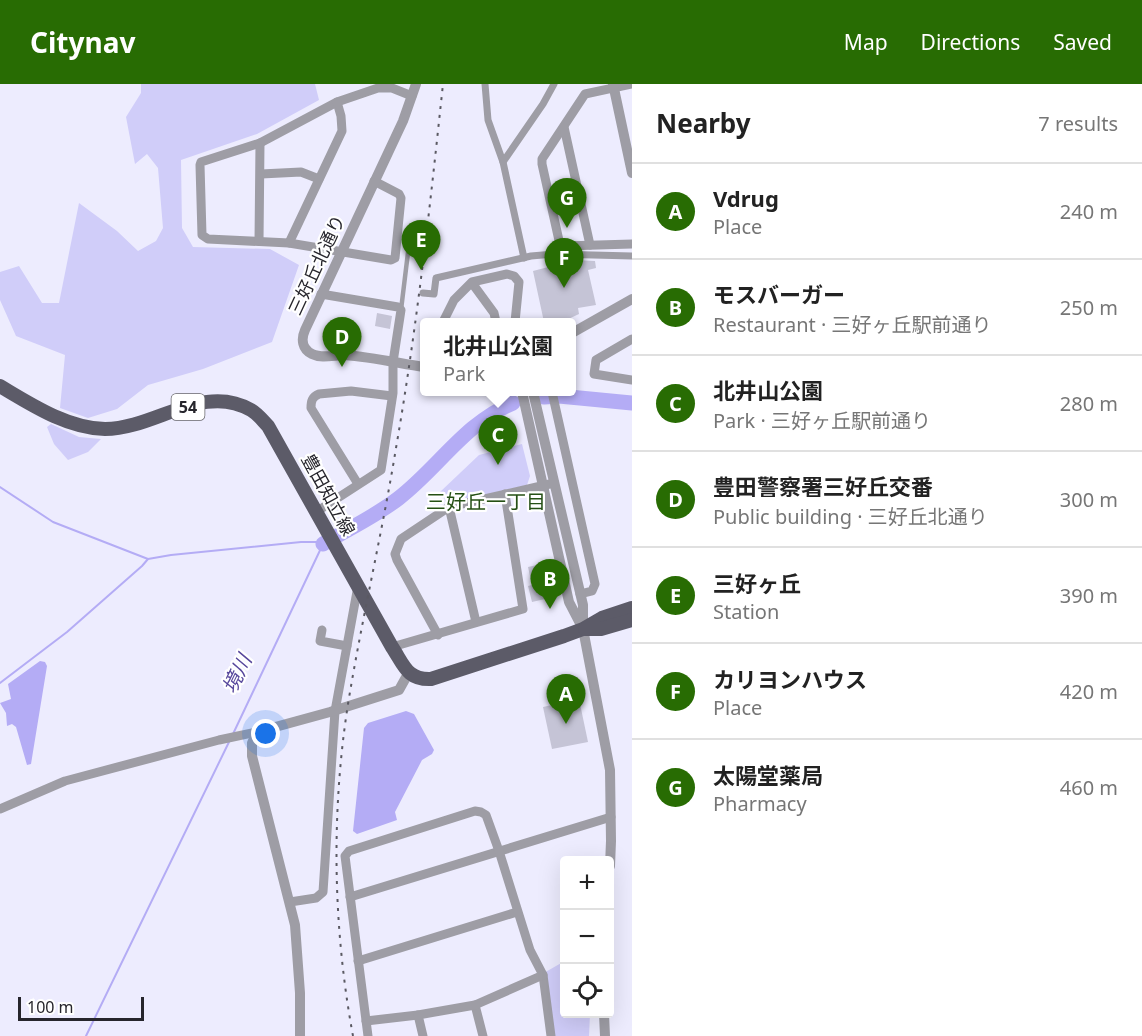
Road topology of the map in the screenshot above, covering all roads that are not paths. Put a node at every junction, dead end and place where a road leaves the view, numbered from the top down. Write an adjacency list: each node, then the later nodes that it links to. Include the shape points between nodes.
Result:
1 (416, 84): 6 (street, 三好丘北通り)
2 (485, 84): 10 (street, via 489,120)
3 (554, 84): 10 (street)
4 (632, 84): 5 (street)
5 (613, 86): 8 (street, via 585,94); 11 (street)
6 (412, 96): 7 (street, via 392,88 378,88); 14 (street, 三好丘北通り)
7 (337, 102): 9 (street); 13 (street, via 342,131)
8 (564, 127): 19 (street); 19 (street, via 542,159 558,242 564,246)
9 (261, 143): 12 (street); 16 (street, via 204,160 200,165 204,237)
10 (503, 162): 22 (street)
11 (632, 173)
12 (261, 174): 13 (street, via 301,172); 16 (street)
13 (319, 179): 17 (street)
14 (374, 181): 20 (street, 三好丘北通り); 20 (street, via 401,198 395,258)
15 (416, 237): 27 (lane, via 410,236)
16 (259, 241): 17 (street)
17 (289, 243): 20 (street)
18 (632, 244): 19 (street)
19 (590, 245)
20 (341, 251): 25 (street, 三好丘北通り)
21 (632, 256): 22 (street, via 554,254)
22 (524, 258): 24 (street, via 436,278 434,294)
23 (472, 283): 28 (street, via 454,300); 29 (street); 30 (street, via 507,274 514,276 519,282)
24 (423, 293)
25 (321, 294): 27 (street); 33 (street, 三好丘北通り, via 303,334 306,350 320,357 344,355)
26 (632, 299): 31 (street)
27 (401, 310): 33 (street)
28 (445, 318)
29 (496, 318)
30 (515, 318)
31 (576, 331)
32 (632, 339): 35 (street, via 596,360 594,374)
33 (393, 362): 34 (street, 三好丘北通り); 37 (street)
34 (420, 366)
35 (632, 380)
36 (0, 386): 45 (main road, 豊田知立線 / 54, via 69,422 100,428 138,423 210,401 230,401 253,411 268,426)
37 (392, 396): 41 (street, via 381,470); 41 (street, via 351,391 319,394 311,401 310,408)
38 (523, 396): 42 (street)
39 (534, 396): 42 (street)
40 (553, 396): 47 (street, via 595,584 592,591)
41 (358, 484): 45 (street)
42 (549, 484): 43 (street); 47 (street); 51 (street, via 569,602)
43 (505, 494): 44 (street); 50 (street, via 524,607)
44 (449, 507): 50 (street); 53 (street, via 401,539 395,554)
45 (319, 517): 46 (main road, 豊田知立線 / 54)
46 (358, 586): 54 (street); 55 (main road, 豊田知立線 / 54)
47 (580, 594): 51 (street)
48 (632, 608): 51 (main road)
49 (632, 620): 51 (main road, via 601,629)
50 (476, 622): 53 (street)
51 (583, 629): 56 (main road, via 431,679 415,678); 60 (street, via 610,770)
52 (322, 630): 54 (street, via 321,641)
53 (438, 635): 55 (street)
54 (347, 646): 57 (street)
55 (392, 647): 56 (main road, 豊田知立線 / 54)
56 (409, 672): 57 (street, via 399,690)
57 (335, 711): 58 (street); 64 (street, via 323,892 320,897)
58 (257, 732): 59 (street, via 65,781); 64 (street, via 252,756)
59 (0, 809)
60 (611, 817): 61 (street); 62 (street)
61 (499, 851): 63 (street); 63 (street, via 486,816 475,811 349,850 345,856); 65 (street)
62 (609, 856)
63 (350, 897): 66 (street)
64 (290, 902): 72 (street, via 297,937)
65 (517, 912): 66 (street); 67 (street)
66 (358, 961): 71 (street)
67 (543, 975): 68 (street); 76 (street)
68 (475, 1005): 69 (street); 75 (street)
69 (418, 1015): 71 (street); 74 (street)
70 (604, 1018): 77 (street)
71 (366, 1021): 73 (street)
72 (300, 1036)
73 (368, 1036)
74 (423, 1036)
75 (483, 1036)
76 (551, 1036)
77 (605, 1036)

